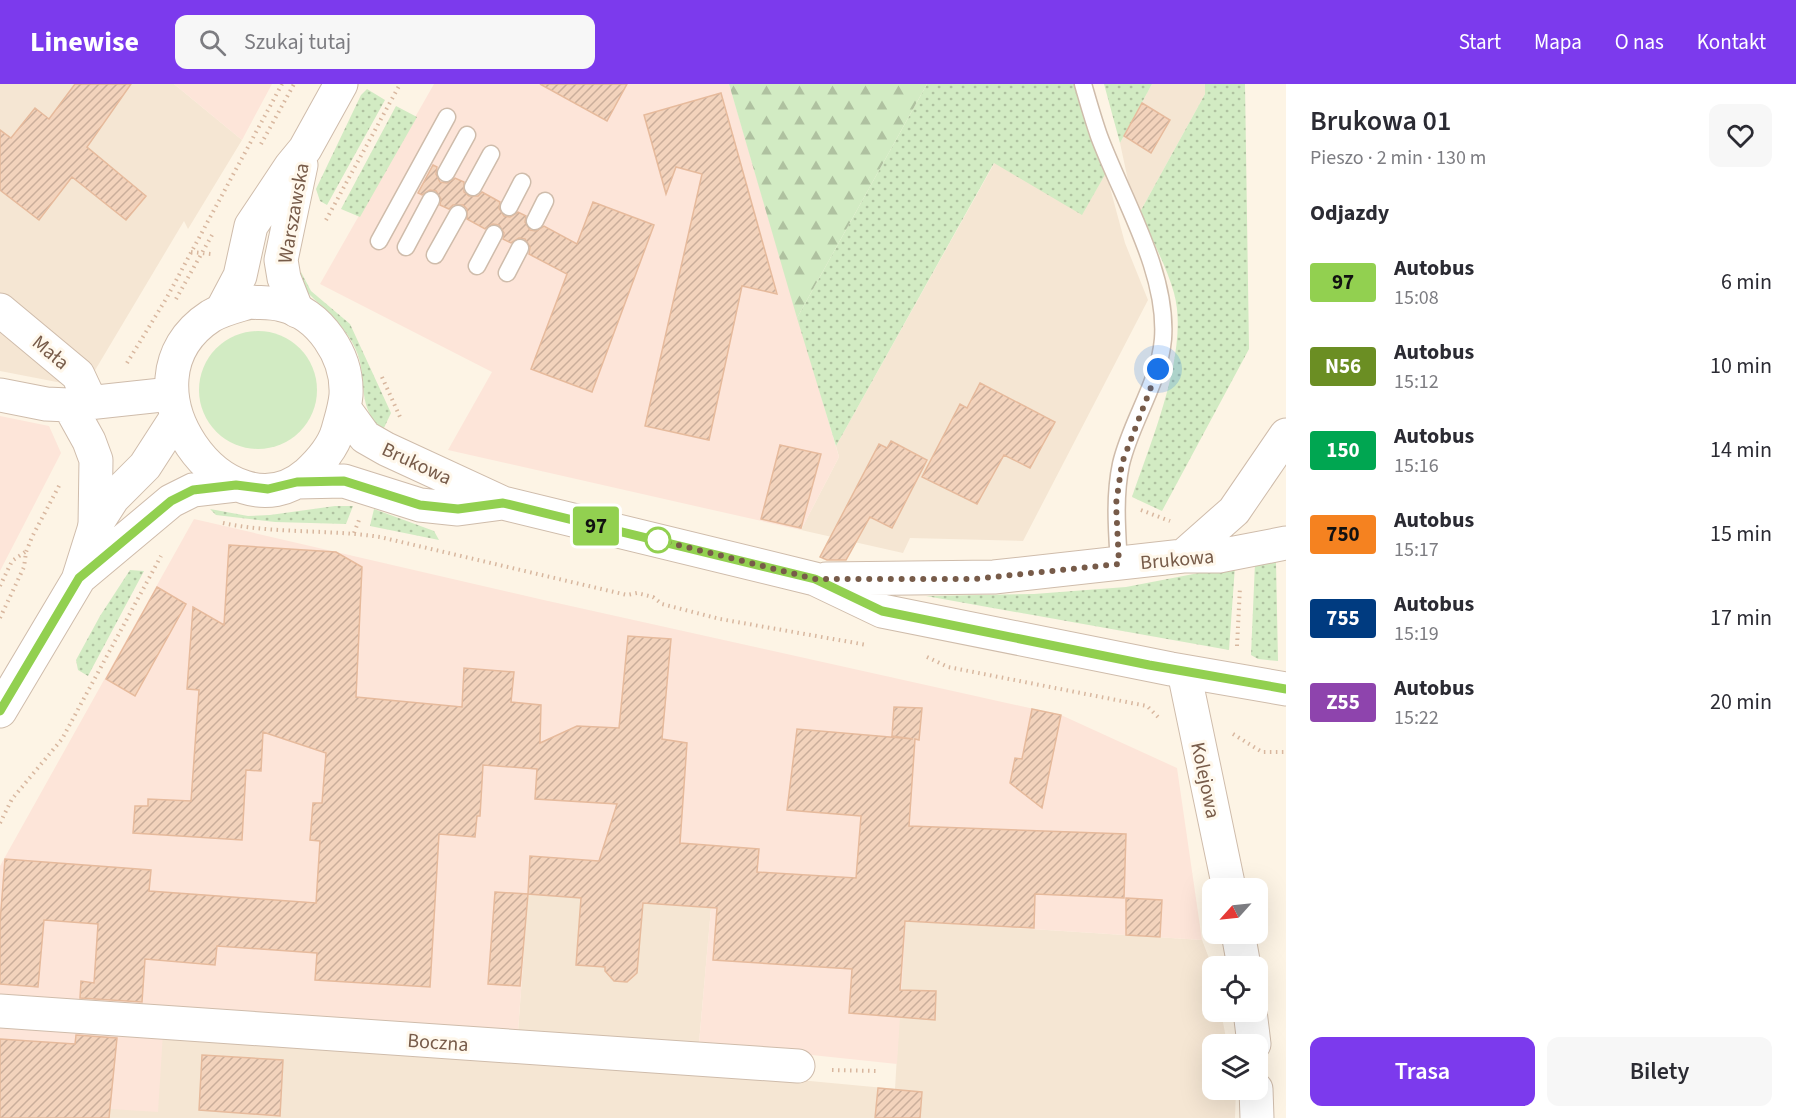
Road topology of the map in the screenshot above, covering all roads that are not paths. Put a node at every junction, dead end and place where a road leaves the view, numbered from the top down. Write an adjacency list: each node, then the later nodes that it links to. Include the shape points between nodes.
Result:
1 (340, 84): 5 (street, Warszawska)
2 (1083, 84): 36 (lane, via 1098,135 1153,268 1161,303 1163,338 1158,369 1122,463 1116,511)
3 (447, 117): 16 (lane)
4 (467, 135): 7 (lane)
5 (305, 149): 23 (street, Warszawska, via 251,226 240,276); 24 (street, Warszawska, via 281,260)
6 (491, 154): 9 (lane)
7 (446, 173)
8 (522, 182): 12 (lane)
9 (472, 187)
10 (431, 200): 17 (lane)
11 (545, 201): 14 (lane)
12 (509, 207)
13 (458, 214): 19 (lane)
14 (535, 220)
15 (494, 234): 20 (lane)
16 (379, 241)
17 (406, 247)
18 (520, 248): 21 (lane)
19 (435, 255)
20 (477, 266)
21 (507, 273)
22 (0, 310): 26 (street, Mała, via 78,375)
23 (222, 310): 24 (street, via 250,302); 27 (street, via 200,325 177,358)
24 (297, 311): 28 (street, via 322,330 336,350 344,372)
25 (0, 395): 26 (street, via 46,405)
26 (80, 404): 27 (street); 33 (street, via 96,460)
27 (173, 406): 31 (street, via 184,437 205,462); 33 (street, via 146,465 113,498)
28 (344, 408): 30 (street, via 337,434 323,459); 32 (street, Brukowa, via 365,437)
29 (1286, 435): 34 (street, via 1234,511)
30 (297, 482): 31 (street, via 268,489); 32 (street, Brukowa, via 344,481 420,505 448,508)
31 (236, 485): 37 (street, via 193,490 171,501)
32 (503, 503): 38 (street, Brukowa)
33 (95, 526): 37 (street)
34 (1182, 540): 35 (street, Brukowa, via 1218,556); 36 (street, Brukowa)
35 (1286, 543)
36 (1119, 564): 38 (street, Brukowa, via 963,579)
37 (79, 578): 41 (street)
38 (815, 579): 39 (street, Brukowa, via 882,611)
39 (1184, 672): 40 (street, Brukowa); 42 (street, Kolejowa)
40 (1286, 689)
41 (0, 711)
42 (1227, 878)
43 (0, 1011): 44 (street, Boczna)
44 (798, 1066)
45 (1256, 1100): 46 (street)
46 (1257, 1118)

